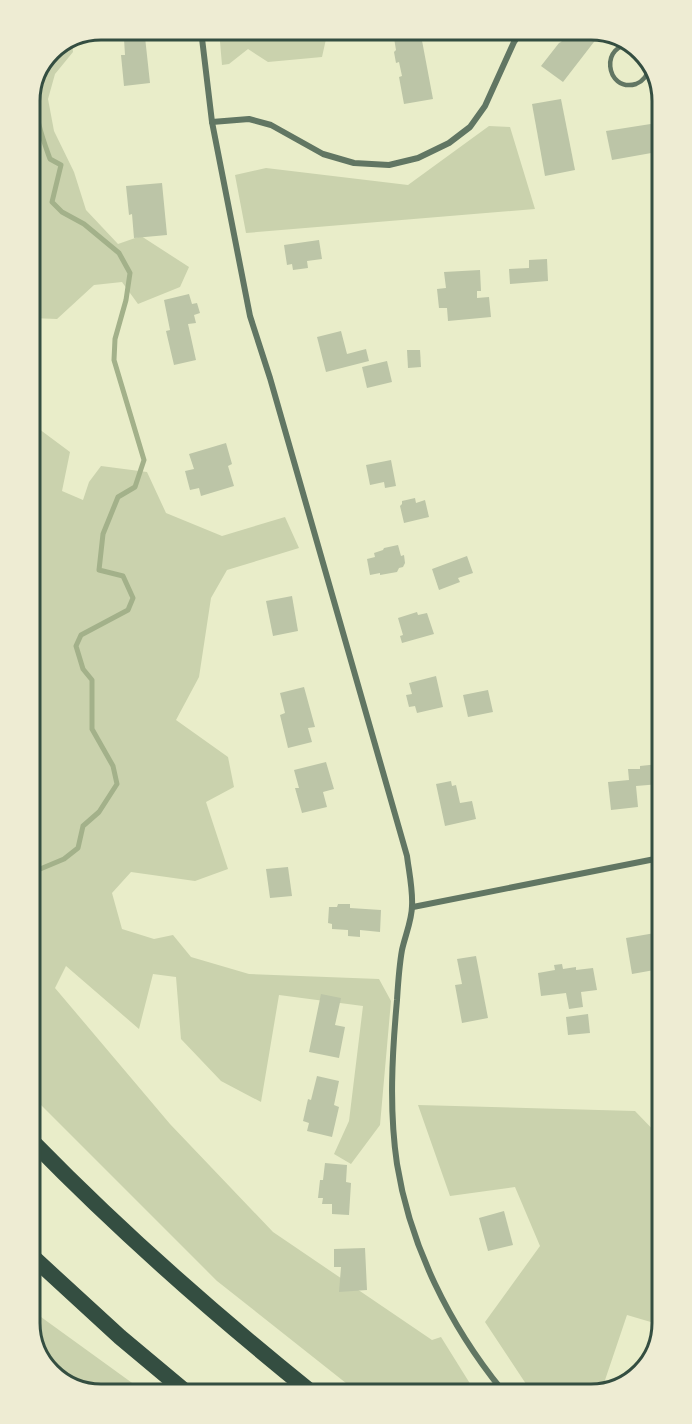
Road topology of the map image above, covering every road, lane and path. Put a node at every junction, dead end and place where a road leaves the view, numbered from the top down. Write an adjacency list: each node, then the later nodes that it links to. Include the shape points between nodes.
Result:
1 (202, 40): 5 (street)
2 (515, 41): 5 (street, via 485,106 470,127 418,158 389,165 354,163 323,154 271,124 249,119)
3 (618, 48): 4 (lane, via 610,59 614,78 626,85 640,83)
4 (646, 76)
5 (212, 122): 7 (street, via 250,316 407,856)
6 (652, 860): 7 (street)
7 (412, 907): 12 (street, via 402,951 394,1029 392,1103 397,1165 417,1240 440,1294 462,1335)
8 (40, 1149): 11 (highway, via 160,1264)
9 (40, 1264): 10 (highway)
10 (175, 1383)
11 (300, 1383)
12 (497, 1384)

